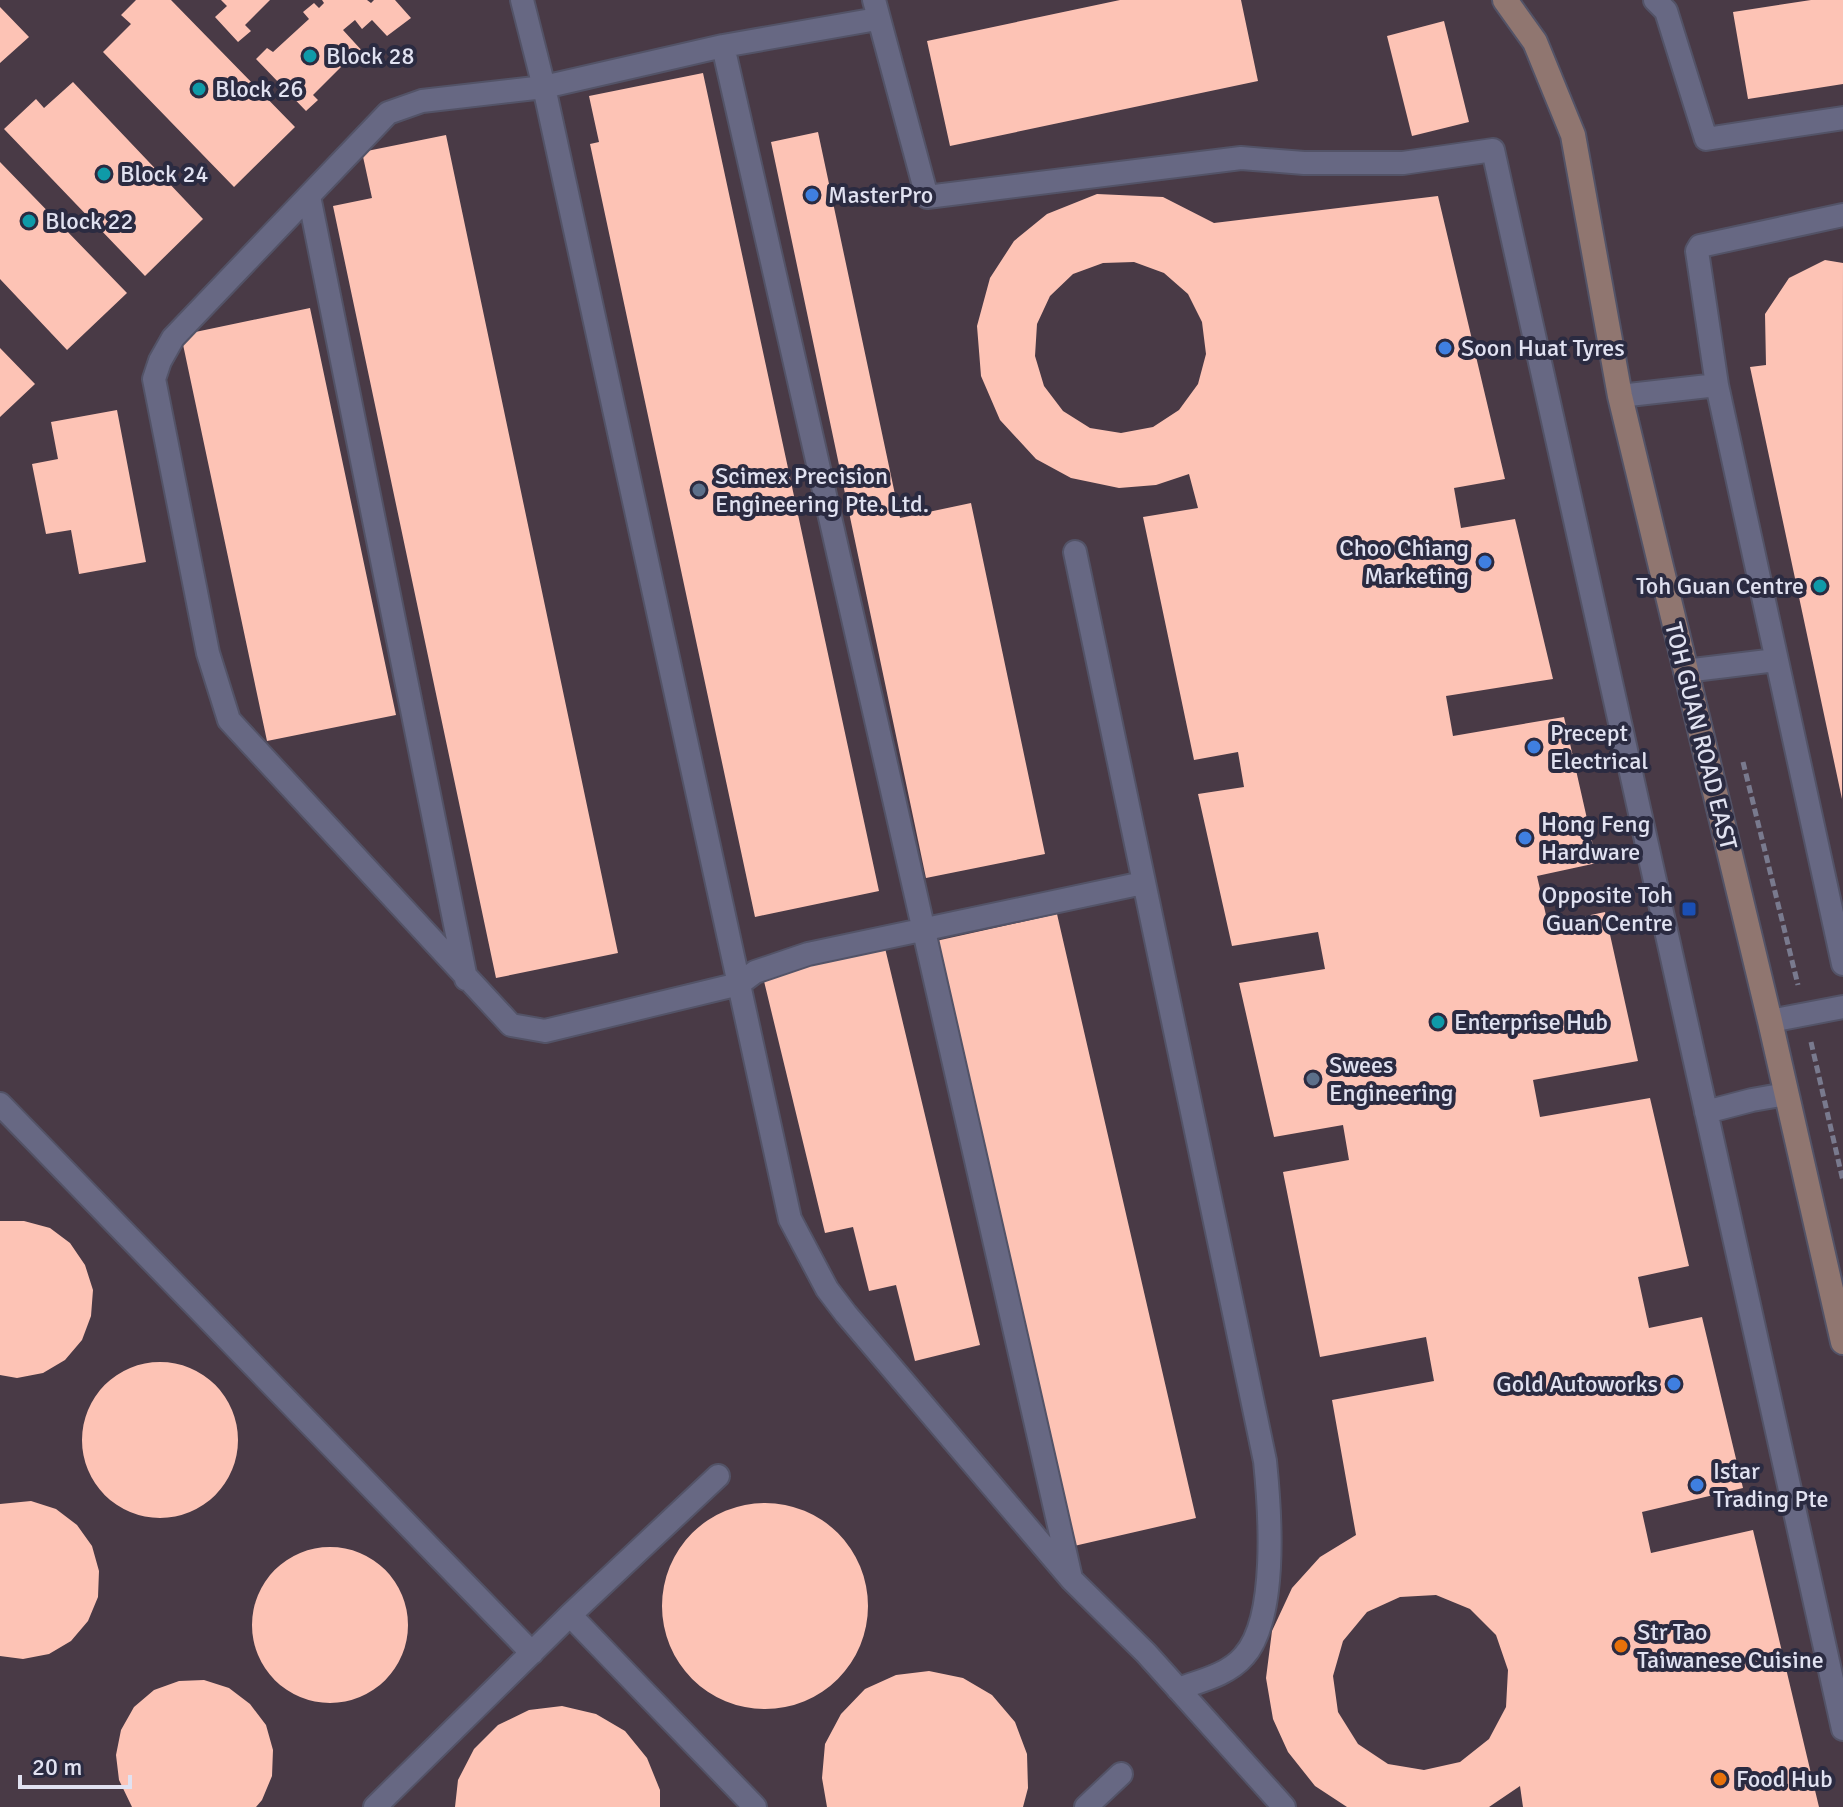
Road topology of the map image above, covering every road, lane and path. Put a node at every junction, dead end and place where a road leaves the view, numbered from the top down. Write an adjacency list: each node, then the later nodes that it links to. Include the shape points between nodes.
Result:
1 (522, 0): 6 (lane)
2 (1505, 0): 11 (street, TOH GUAN ROAD EAST, via 1535,42 1573,135)
3 (1655, 0): 7 (lane, via 1666,11 1706,139)
4 (875, 9): 5 (lane); 26 (lane, via 927,197 1241,158 1403,163 1493,150)
5 (723, 46): 6 (lane); 17 (lane)
6 (544, 87): 8 (lane, via 422,101 388,113); 20 (lane)
7 (1843, 118)
8 (309, 196): 19 (lane); 19 (lane, via 173,338 154,379 208,653 229,720)
9 (1843, 215): 10 (lane, via 1698,248)
10 (1717, 385): 11 (lane); 13 (lane)
11 (1620, 396): 14 (street, TOH GUAN ROAD EAST)
12 (1075, 552): 16 (lane)
13 (1776, 660): 14 (lane); 18 (lane)
14 (1685, 671): 23 (street, TOH GUAN ROAD EAST)
15 (1742, 757): 22 (path)
16 (1143, 883): 17 (lane); 33 (lane, via 1265,1461 1271,1517 1262,1620 1254,1642 1230,1668)
17 (925, 929): 20 (lane, via 787,959); 30 (lane)
18 (1843, 964)
19 (466, 979): 20 (lane, via 511,1025 545,1031)
20 (739, 984): 30 (lane, via 790,1219 827,1289)
21 (1843, 1007): 22 (lane)
22 (1805, 1014): 23 (lane); 27 (path)
23 (1770, 1021): 24 (street, TOH GUAN ROAD EAST)
24 (1786, 1094): 26 (lane); 28 (street, TOH GUAN ROAD EAST)
25 (0, 1104): 32 (lane)
26 (1706, 1112): 34 (lane)
27 (1843, 1181)
28 (1843, 1338)
29 (718, 1476): 31 (lane)
30 (1072, 1580): 33 (lane)
31 (570, 1615): 32 (lane); 37 (lane)
32 (532, 1653): 36 (lane)
33 (1178, 1689): 39 (lane)
34 (1843, 1729)
35 (1121, 1774): 38 (lane)
36 (375, 1807)
37 (755, 1807)
38 (1086, 1807)
39 (1284, 1807)

